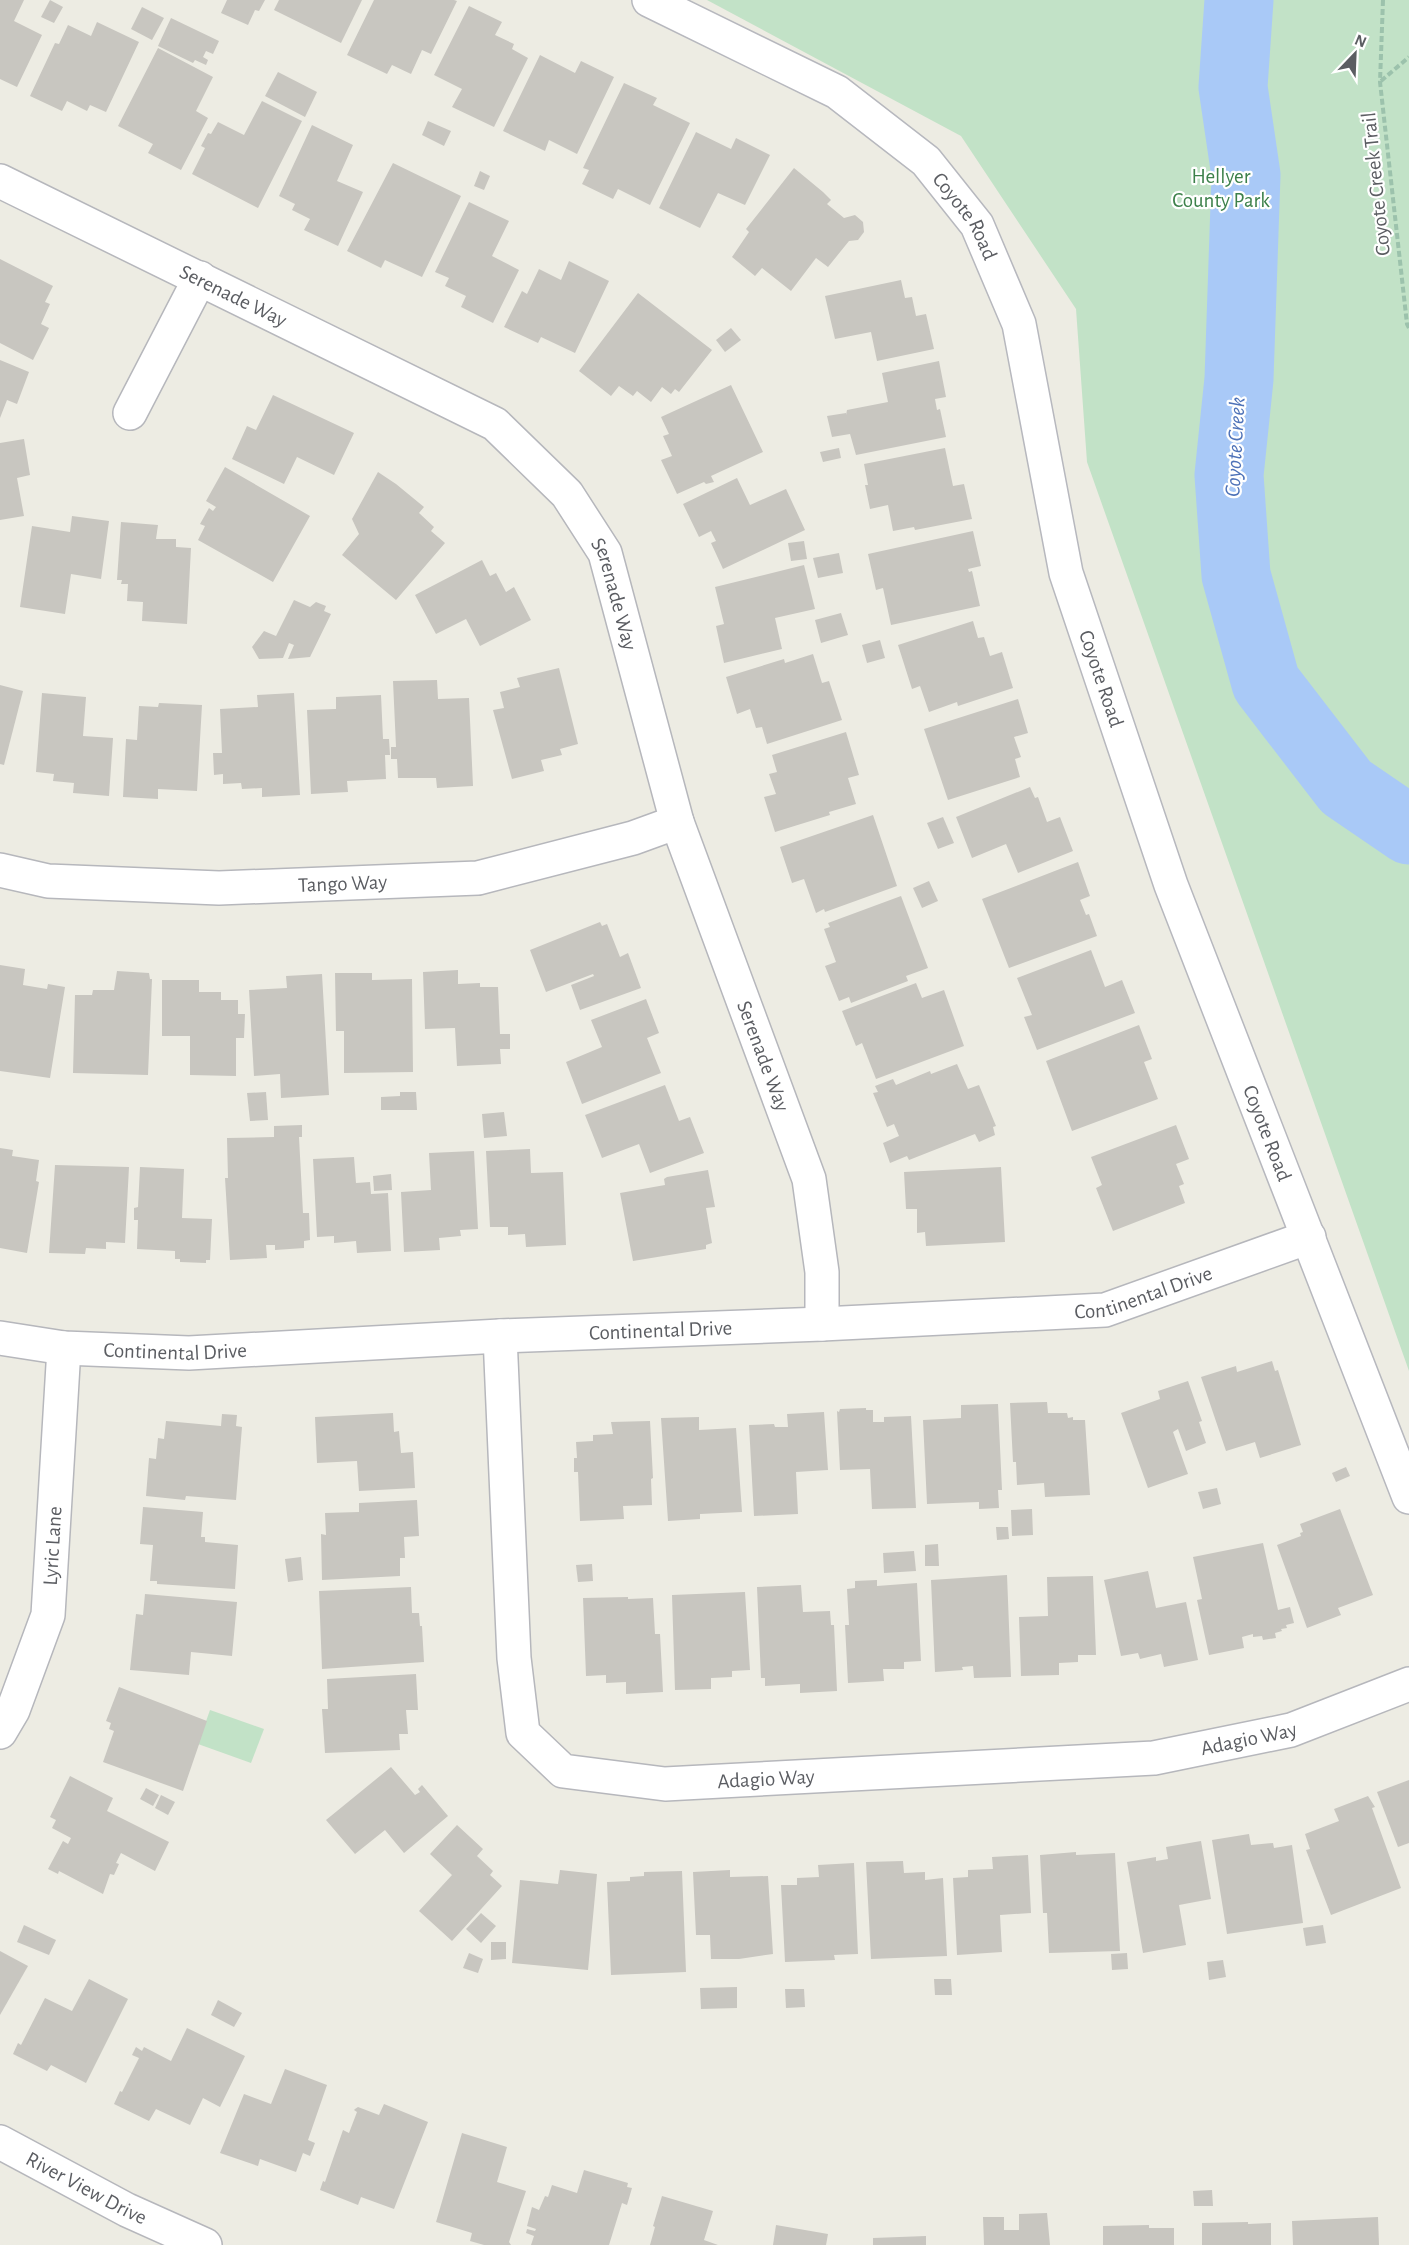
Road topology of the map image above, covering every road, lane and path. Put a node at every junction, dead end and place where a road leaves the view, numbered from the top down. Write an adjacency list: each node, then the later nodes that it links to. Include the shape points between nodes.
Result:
1 (649, 0): 11 (street, Coyote Road, via 837,92 926,161 977,225 1019,324 1066,573 1171,885)
2 (1383, 0): 4 (path, Coyote Creek Trail)
3 (1409, 57): 4 (path)
4 (1380, 82): 7 (path, Coyote Creek Trail)
5 (0, 181): 6 (street, Serenade Way)
6 (200, 278): 8 (street); 9 (street, Serenade Way, via 495,424 567,494 604,553)
7 (1409, 328)
8 (130, 413)
9 (677, 822): 10 (street, Tango Way, via 633,838 478,878 219,888 48,880); 12 (street, Serenade Way, via 809,1179 822,1272)
10 (0, 870)
11 (1309, 1237): 12 (street, Continental Drive, via 1105,1310); 16 (street, Coyote Road)
12 (822, 1324): 13 (street, Continental Drive)
13 (500, 1336): 15 (street, Continental Drive, via 189,1353); 17 (street, Adagio Way, via 514,1658 523,1733 563,1771 664,1784 1154,1758 1291,1730)
14 (0, 1338): 15 (street, Continental Drive)
15 (64, 1348): 18 (street, Lyric Lane, via 48,1615 13,1710)
16 (1409, 1497)
17 (1409, 1684)
18 (0, 1732)
19 (0, 2142): 20 (street, River View Drive, via 126,2210)
20 (202, 2244)

